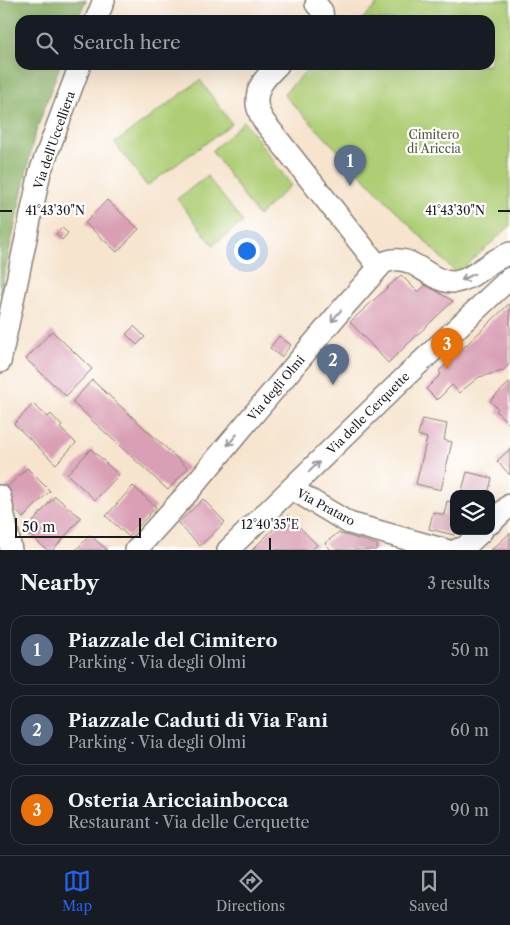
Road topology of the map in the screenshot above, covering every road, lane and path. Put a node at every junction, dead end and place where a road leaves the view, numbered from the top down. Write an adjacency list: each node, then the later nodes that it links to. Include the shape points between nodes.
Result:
1 (104, 0): 2 (street)
2 (98, 15)
3 (78, 70): 8 (street, Via dell'Uccelliera, via 40,172)
4 (273, 70): 6 (street, via 259,87 257,104 262,119)
5 (510, 253): 6 (street, one-way to 6, via 456,282 437,278 403,260 390,260)
6 (379, 266): 15 (street, Via degli Olmi, one-way to 15, via 184,498)
7 (510, 278): 9 (street, Via delle Cerquette, one-way to 7)
8 (0, 362)
9 (292, 489): 16 (street, Via delle Cerquette); 17 (street, Via Prataro, via 349,523)
10 (0, 496): 14 (street)
11 (510, 505): 12 (street)
12 (495, 519)
13 (478, 535): 18 (street, via 465,547)
14 (11, 550)
15 (136, 550)
16 (228, 550)
17 (446, 550)
18 (456, 550)

